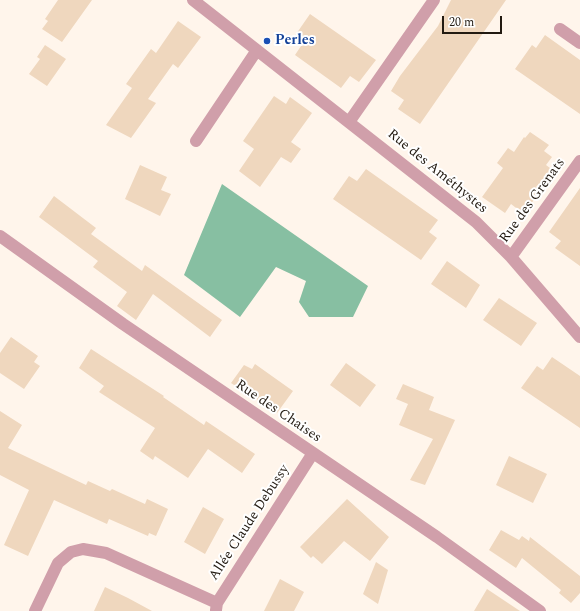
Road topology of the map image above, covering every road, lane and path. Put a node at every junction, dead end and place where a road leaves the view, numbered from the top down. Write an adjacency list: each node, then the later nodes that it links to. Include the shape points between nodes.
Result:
1 (193, 0): 5 (street, Rue des Améthystes)
2 (434, 0): 6 (street)
3 (560, 29): 4 (street)
4 (580, 43)
5 (257, 50): 6 (street, Rue des Améthystes); 7 (street)
6 (349, 122): 10 (street, Rue des Améthystes, via 476,222)
7 (196, 141)
8 (580, 161): 10 (street, Rue des Grenats)
9 (0, 236): 12 (street, Rue des Chaises, via 123,324)
10 (511, 258): 11 (street, Rue des Améthystes)
11 (580, 337)
12 (313, 453): 13 (street, Allée Claude Debussy); 15 (street, Rue des Chaises)
13 (216, 607): 14 (street, via 106,553 83,549 71,552 58,563)
14 (35, 611)
15 (540, 611)

